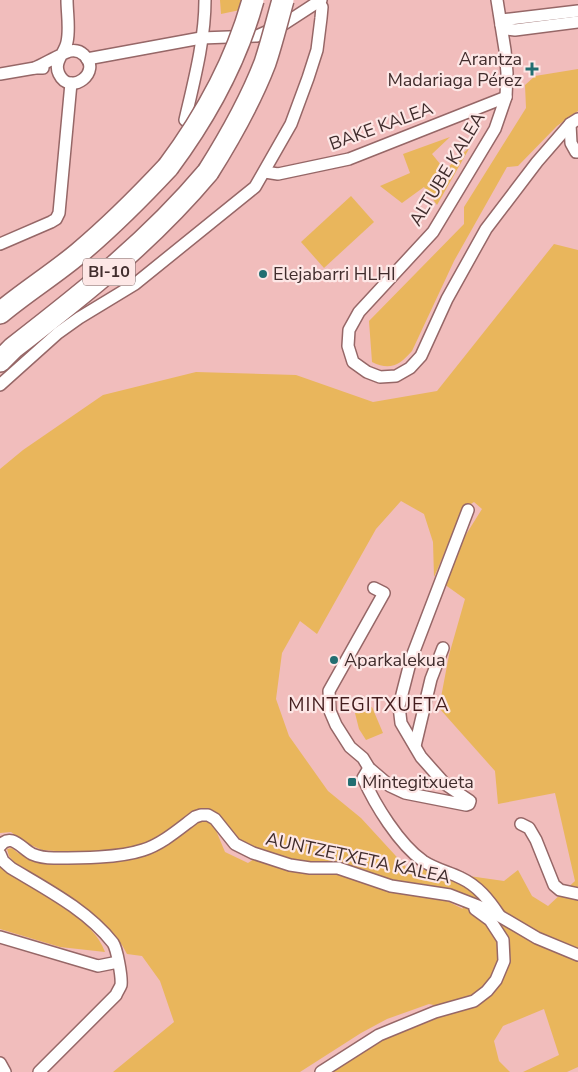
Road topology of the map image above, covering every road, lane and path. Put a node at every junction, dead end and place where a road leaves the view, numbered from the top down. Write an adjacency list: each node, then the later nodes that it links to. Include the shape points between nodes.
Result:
1 (67, 0): 11 (street, via 67,42)
2 (205, 0): 10 (street)
3 (253, 0): 23 (highway, BI-10, bridge, via 239,45 220,86 168,168 78,254)
4 (283, 0): 24 (highway, BI-10, bridge, via 265,63 250,98 208,172 158,228 109,273)
5 (497, 0): 9 (street)
6 (320, 1): 10 (street, via 284,24 257,36); 21 (street, via 317,50 308,78 291,124)
7 (578, 11): 9 (street)
8 (578, 22): 9 (street, via 516,30 507,29)
9 (501, 23): 17 (street, ALTUBE KALEA)
10 (201, 38): 12 (street); 18 (street)
11 (62, 55): 12 (street, via 75,51); 13 (street); 14 (street)
12 (87, 58): 16 (street, via 88,74 81,81)
13 (35, 68): 14 (street); 15 (street)
14 (57, 68): 16 (street, via 62,78)
15 (0, 74)
16 (70, 83): 22 (street, via 59,213 51,222)
17 (506, 97): 19 (street, ALTUBE KALEA, via 495,129 433,232 359,312 349,330 348,346 353,362 367,372 380,377 396,376 421,356 447,299 486,229 537,162); 21 (street, BAKE KALEA, via 349,159 278,174)
18 (185, 120)
19 (574, 122): 20 (street, via 571,143)
20 (578, 152)
21 (265, 172): 25 (street, via 255,187 135,284 58,333)
22 (0, 244)
23 (0, 313)
24 (0, 361)
25 (0, 385)
26 (468, 510): 29 (street, via 410,659 402,690 399,706 401,723)
27 (374, 588): 30 (street, via 384,593 329,691 330,710 336,725)
28 (443, 648): 29 (street, via 431,679)
29 (414, 746): 30 (street, via 440,778 467,798 469,804 405,793 390,786)
30 (369, 768): 36 (street, via 363,778 388,823 423,860 471,884 486,896)
31 (521, 824): 34 (street, via 529,828 536,840 554,885 560,890)
32 (0, 846): 35 (street, AUNTZETXETA KALEA, via 10,840 31,853 49,858 131,854 157,844 195,818 208,815 235,844 252,853 290,865 338,868 391,886)
33 (0, 854): 39 (street, via 11,868 70,904 94,924 114,945)
34 (578, 894)
35 (464, 900): 36 (street, AUNTZETXETA KALEA); 43 (street, via 490,920 503,940 504,961 487,991 474,1001 435,1012 379,1035)
36 (500, 917): 38 (street, AUNTZETXETA KALEA, via 537,938)
37 (0, 937): 39 (street, via 98,966)
38 (578, 955)
39 (118, 962): 42 (street, via 121,984 116,995)
40 (0, 1064): 41 (street)
41 (5, 1072)
42 (39, 1072)
43 (321, 1072)

